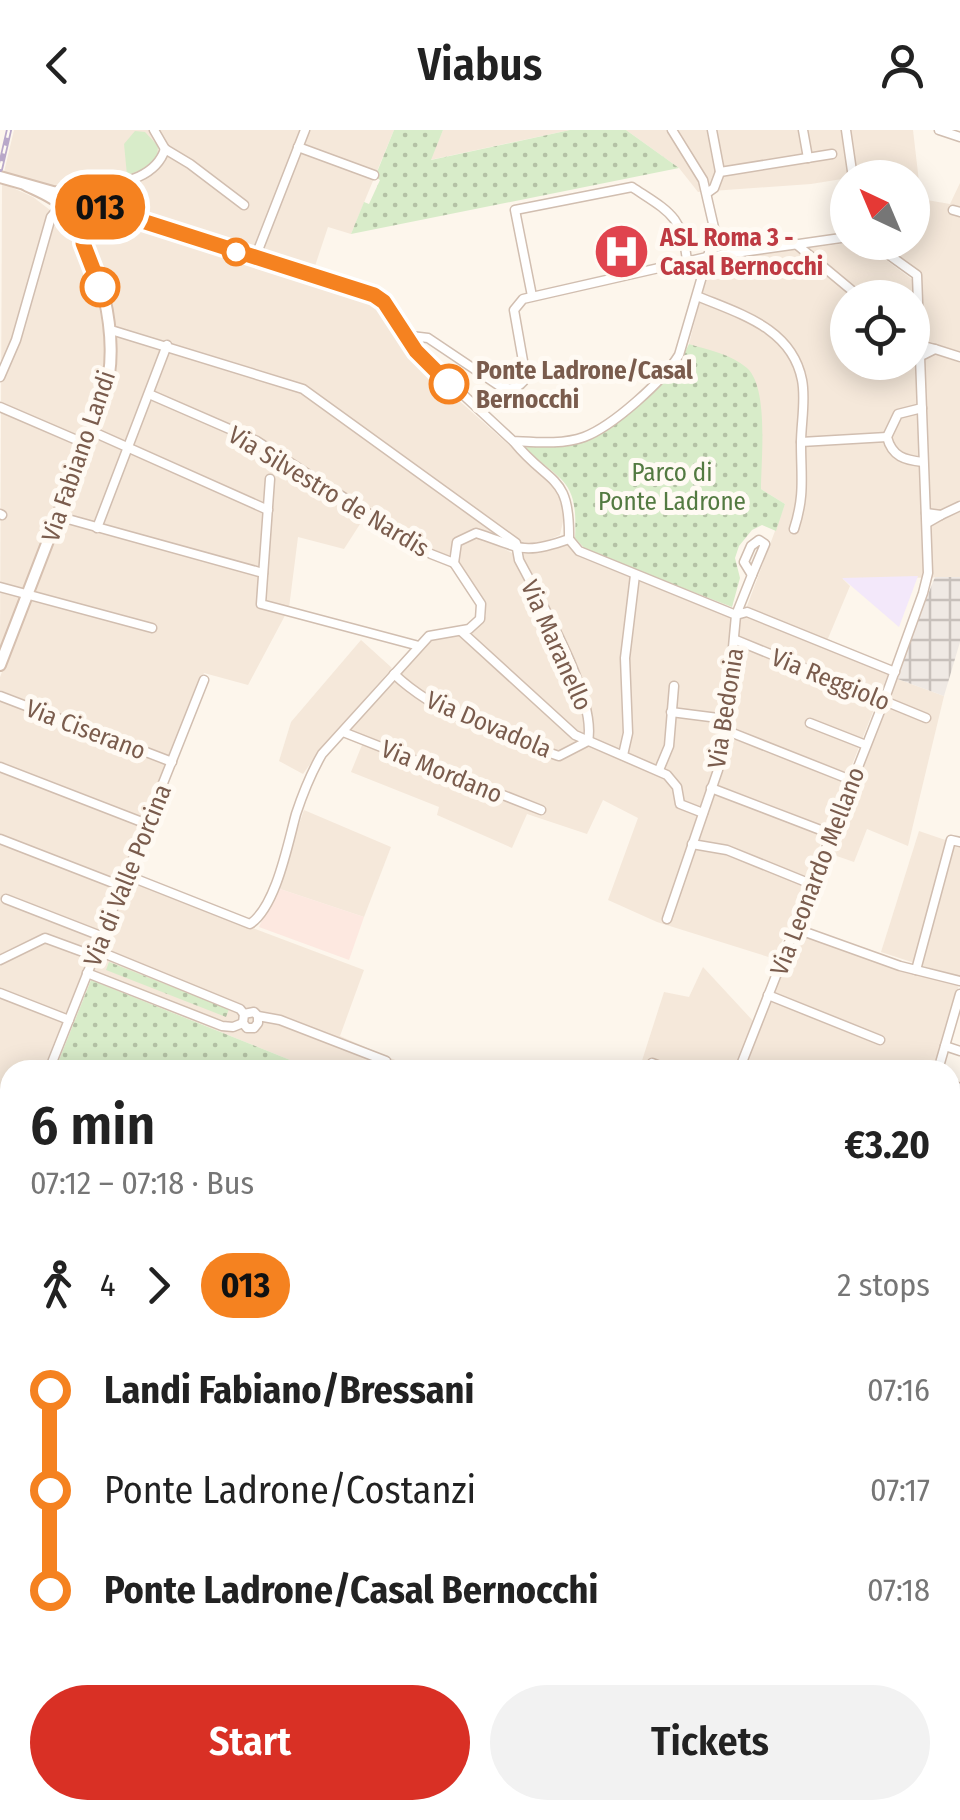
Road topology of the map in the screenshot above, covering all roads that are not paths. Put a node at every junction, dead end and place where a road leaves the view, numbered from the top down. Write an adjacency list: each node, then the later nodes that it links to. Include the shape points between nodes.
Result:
1 (154, 130): 10 (street)
2 (305, 130): 9 (street)
3 (672, 130): 19 (street)
4 (712, 130): 14 (street)
5 (804, 130): 12 (street)
6 (846, 130): 13 (street)
7 (939, 130): 8 (street)
8 (960, 137)
9 (298, 147): 15 (street); 28 (street)
10 (165, 150): 17 (street, via 156,165); 21 (street)
11 (832, 154): 12 (street)
12 (808, 158): 14 (street)
13 (850, 160)
14 (720, 172): 19 (street)
15 (374, 175)
16 (0, 177): 20 (street)
17 (108, 187): 18 (street); 22 (street)
18 (78, 192): 20 (street); 22 (street)
19 (707, 193): 27 (street, via 714,232)
20 (63, 199): 23 (street, Via Fabiano Landi); 42 (street, via 51,217)
21 (244, 204)
22 (85, 207): 23 (street); 25 (street, Via Fabiano Landi); 28 (street)
23 (69, 216): 25 (street, Via Fabiano Landi)
24 (830, 239): 26 (street)
25 (83, 243): 35 (street, Via Fabiano Landi)
26 (796, 244): 27 (street); 31 (street)
27 (707, 257): 30 (street); 34 (street)
28 (255, 258): 36 (street, via 374,295)
29 (896, 260): 32 (street, Via Leonardo Mellano)
30 (688, 262): 33 (street); 33 (street, via 677,218 632,186 514,210)
31 (839, 280)
32 (916, 280)
33 (532, 296): 36 (street, via 514,310 526,378 520,386 501,387 428,338)
34 (697, 296): 49 (street, via 679,354 650,390 584,437); 50 (street, via 782,338 803,382)
35 (111, 330): 37 (street); 47 (street, Via Fabiano Landi, via 111,370)
36 (403, 335): 49 (street)
37 (167, 345): 44 (street); 62 (street, via 303,389)
38 (930, 348): 39 (street)
39 (935, 349): 40 (street); 41 (street)
40 (930, 351)
41 (960, 358)
42 (0, 377)
43 (922, 380): 46 (street, Via Leonardo Mellano)
44 (149, 394): 52 (street); 63 (street, Via Silvestro de Nardis, via 257,442)
45 (0, 406): 51 (street)
46 (922, 408): 48 (street, via 898,414); 53 (street, Via Leonardo Mellano)
47 (91, 431): 51 (street, Via Fabiano Landi); 52 (street)
48 (887, 437): 50 (street); 53 (street, via 895,454)
49 (512, 441): 61 (street, via 563,489)
50 (801, 442): 60 (street, via 803,499)
51 (86, 444): 57 (street, Via Fabiano Landi)
52 (128, 448): 56 (street); 59 (street)
53 (923, 462): 58 (street, Via Leonardo Mellano)
54 (270, 479): 56 (street)
55 (960, 506): 58 (street)
56 (268, 510): 64 (street)
57 (58, 516): 59 (street); 68 (street, Via Fabiano Landi)
58 (926, 518): 75 (street, Via Leonardo Mellano, via 924,593)
59 (97, 528): 64 (street)
60 (794, 529)
61 (569, 539): 62 (street); 65 (street, Via Bedonia, via 579,552)
62 (517, 549): 63 (street, via 470,534 454,548); 87 (street, Via Maranello, via 578,680 591,726)
63 (454, 563): 71 (street, via 481,604 480,619)
64 (263, 572): 73 (street, via 261,604)
65 (635, 575): 69 (street, Via Bedonia); 89 (street)
66 (752, 576): 69 (street)
67 (0, 588): 68 (street)
68 (27, 595): 70 (street); 74 (street, Via Fabiano Landi)
69 (736, 615): 72 (street, Via Bedonia); 75 (street, via 747,612)
70 (152, 628)
71 (461, 631): 73 (street, via 434,633); 87 (street)
72 (736, 640): 80 (street, Via Reggiolo); 83 (street, Via Bedonia)
73 (419, 646): 76 (street)
74 (0, 665)
75 (895, 672): 80 (street, Via Leonardo Mellano)
76 (394, 674): 86 (street); 87 (street, Via Dovadola, via 432,704 559,756)
77 (204, 680): 90 (street, Via di Valle Porcina)
78 (674, 686): 81 (street)
79 (0, 696): 90 (street, Via Ciserano)
80 (884, 701): 82 (street, Via Reggiolo); 88 (street, Via Leonardo Mellano)
81 (672, 712): 83 (street); 92 (street)
82 (926, 718)
83 (726, 719): 85 (street, Via Bedonia)
84 (810, 723): 88 (street)
85 (725, 730): 93 (street); 94 (street, Via Bedonia)
86 (342, 732): 95 (street, Via Mordano); 102 (street, via 310,775 255,922)
87 (588, 741): 89 (street)
88 (866, 745): 93 (street, Via Leonardo Mellano)
89 (622, 755): 92 (street)
90 (172, 762): 97 (street, Via di Valle Porcina)
91 (0, 767): 97 (street)
92 (659, 770): 96 (street, via 676,787 680,804)
93 (851, 780): 98 (street, Via Leonardo Mellano)
94 (712, 788): 96 (street, Via Bedonia); 98 (street)
95 (542, 810)
96 (702, 813): 101 (street, Via Bedonia)
97 (147, 824): 102 (street, Via di Valle Porcina)
98 (831, 834): 103 (street, Via Leonardo Mellano)
99 (0, 839): 104 (street)
100 (956, 841): 111 (street)
101 (692, 844): 103 (street, via 727,850); 106 (street, Via Bedonia)
102 (126, 875): 104 (street, Via di Valle Porcina)
103 (811, 884): 107 (street, Via Leonardo Mellano)
104 (122, 886): 108 (street, Via di Valle Porcina)
105 (6, 900): 108 (street)
106 (667, 918)
107 (794, 928): 111 (street); 116 (street, Via Leonardo Mellano)
108 (102, 936): 109 (street, Via di Valle Porcina)
109 (95, 954): 110 (street, via 45,938); 112 (street, Via di Valle Porcina); 118 (street, via 240,1008)
110 (0, 960)
111 (916, 970): 113 (street)
112 (87, 973): 118 (street, via 222,1026); 119 (street, Via di Valle Porcina)
113 (960, 981)
114 (0, 993): 119 (street)
115 (960, 994): 121 (street)
116 (768, 996): 120 (street); 125 (street, Via Leonardo Mellano)
117 (258, 1016): 118 (street); 118 (street, via 254,1028); 124 (street)
118 (243, 1018)
119 (68, 1020): 123 (street, Via di Valle Porcina)
120 (880, 1040)
121 (946, 1046): 122 (street); 126 (street)
122 (960, 1051)
123 (53, 1060)
124 (386, 1060)
125 (743, 1060)
126 (941, 1060)

